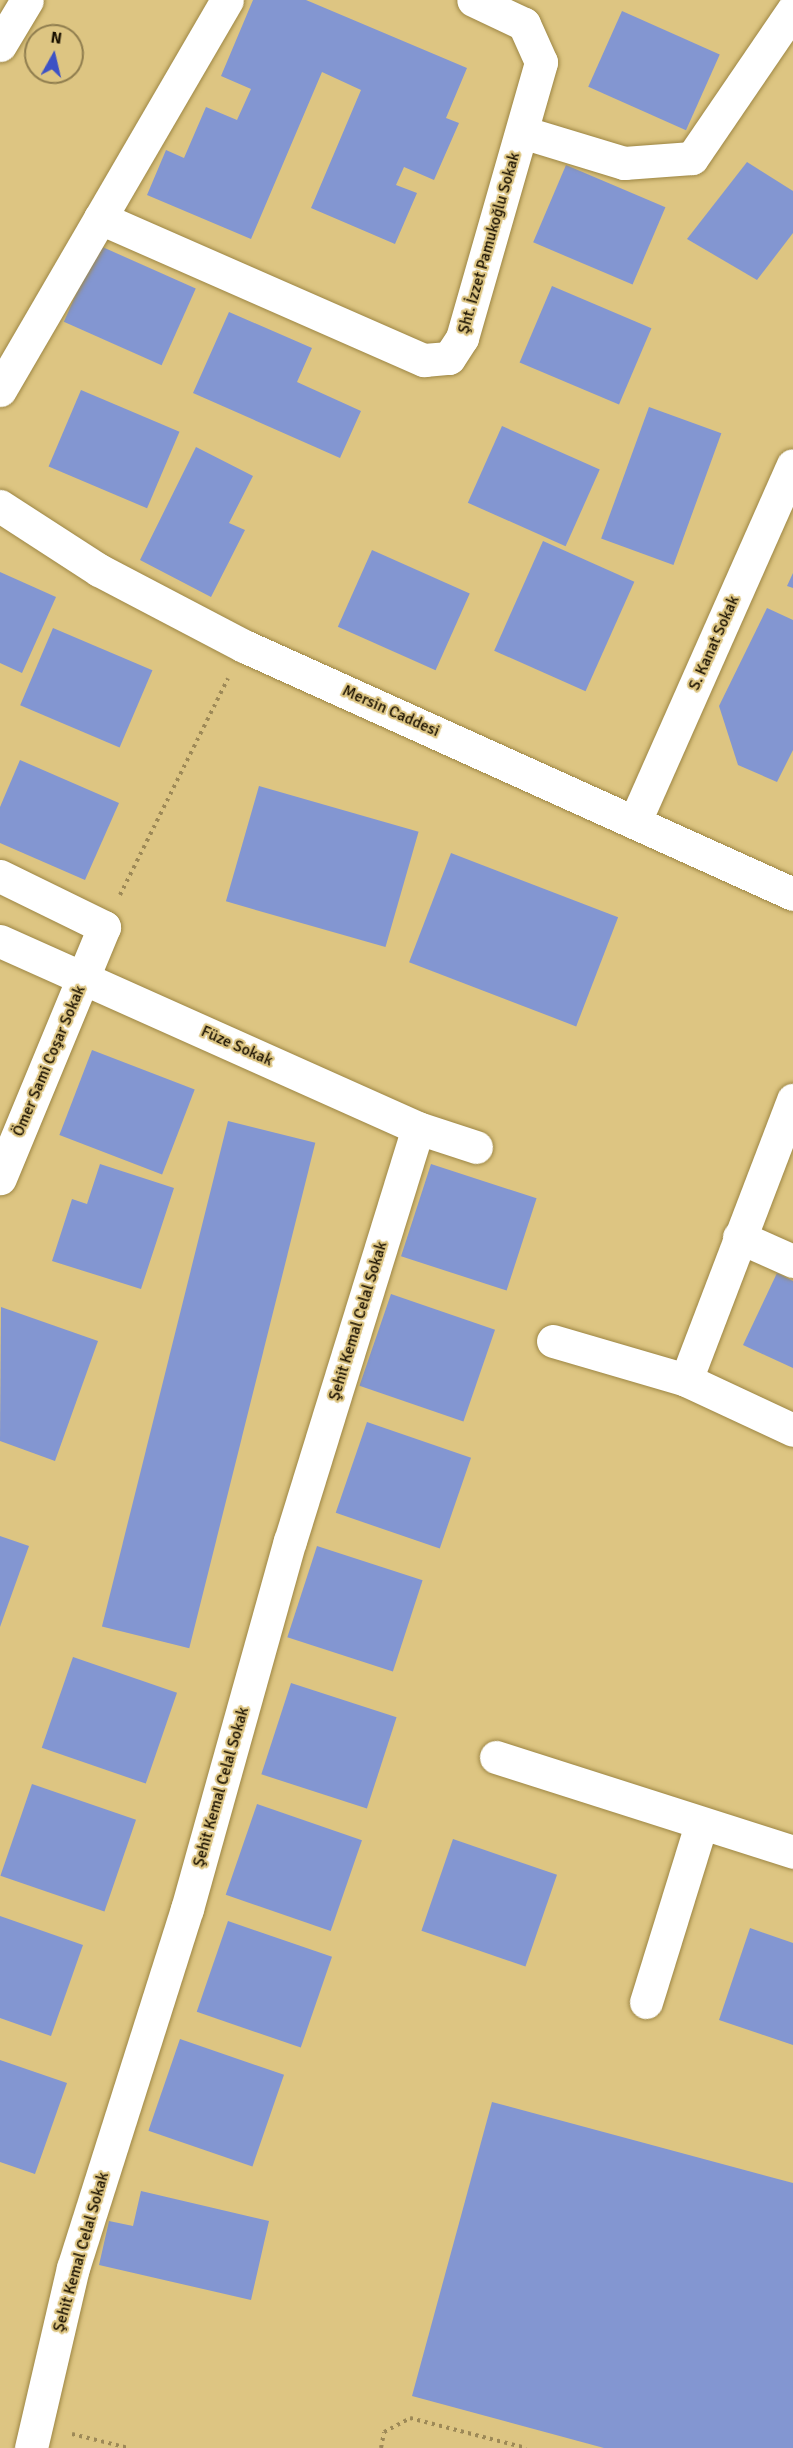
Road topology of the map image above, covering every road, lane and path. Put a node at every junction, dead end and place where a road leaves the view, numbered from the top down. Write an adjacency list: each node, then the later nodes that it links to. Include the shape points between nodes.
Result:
1 (27, 0): 5 (street)
2 (227, 0): 7 (street)
3 (473, 0): 6 (street, Şht. İzzet Pamukoğlu Sokak, via 524,24 541,62)
4 (793, 10): 6 (street, via 692,158 624,163)
5 (0, 45)
6 (522, 132): 7 (street, Şht. İzzet Pamukoğlu Sokak, via 462,338 449,358 424,360)
7 (100, 218): 8 (street)
8 (0, 390)
9 (793, 465): 12 (street, S. Kanat Sokak)
10 (0, 506): 11 (street, Mersin Caddesi, via 99,570)
11 (244, 646): 12 (street, Mersin Caddesi); 15 (path)
12 (635, 821): 14 (street, Mersin Caddesi)
13 (0, 876): 15 (street)
14 (793, 894)
15 (104, 927): 17 (street, Ömer Sami Coşar Sokak)
16 (0, 941): 17 (street, Füze Sokak)
17 (85, 977): 19 (street, Füze Sokak); 21 (street, Ömer Sami Coşar Sokak)
18 (793, 1100): 22 (street)
19 (418, 1128): 20 (street, Füze Sokak); 31 (street, Şehit Kemal Celal Sokak, via 290,1540 187,1909 73,2268)
20 (476, 1147)
21 (0, 1178)
22 (739, 1237): 23 (street); 25 (street)
23 (793, 1261)
24 (553, 1341): 25 (street)
25 (686, 1380): 26 (street)
26 (793, 1430)
27 (496, 1757): 28 (street)
28 (701, 1824): 29 (street); 30 (street)
29 (793, 1852)
30 (646, 2002)
31 (33, 2436): 32 (path)
32 (129, 2448)
33 (381, 2448): 34 (path, via 384,2432 410,2418)
34 (526, 2448)

